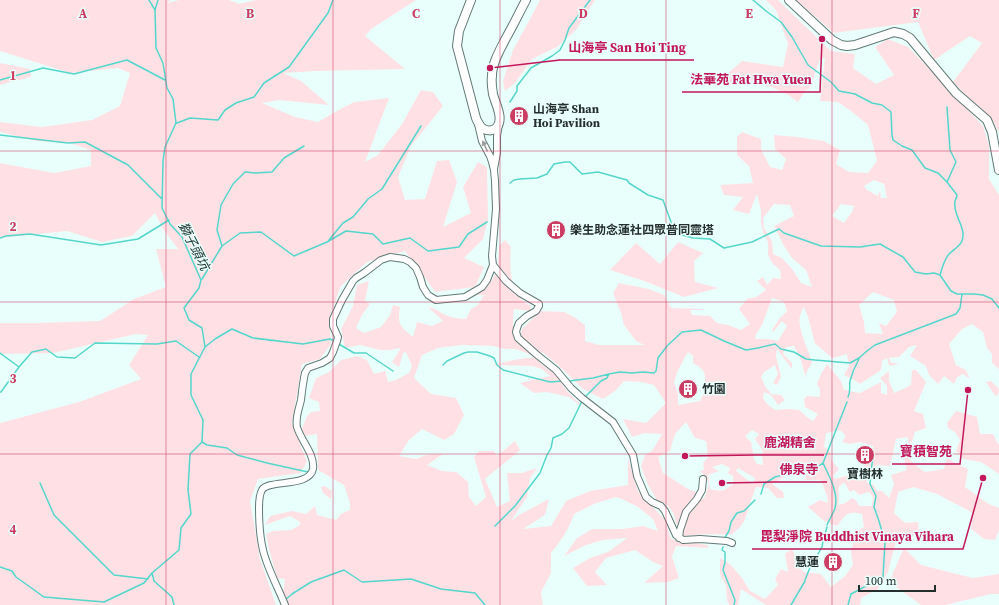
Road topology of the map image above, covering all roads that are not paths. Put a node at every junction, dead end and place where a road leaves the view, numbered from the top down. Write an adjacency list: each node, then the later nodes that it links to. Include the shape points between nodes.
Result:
1 (471, 0): 4 (main road, via 459,32 457,46)
2 (526, 0): 5 (main road, via 492,70 493,95)
3 (788, 0): 7 (main road, via 832,40 841,45 850,46 894,32 910,38 956,93 987,120 992,132)
4 (477, 121): 5 (main road, via 486,130 495,129); 6 (street, one-way to 4)
5 (499, 124): 6 (street)
6 (494, 170): 8 (street, via 496,209)
7 (999, 170)
8 (493, 265): 10 (street, via 520,293 539,304 536,311 519,323 516,332 518,338 556,370 582,398 613,422 633,455 637,476 646,497 661,506); 12 (street, via 482,286 465,297 436,300 428,295 423,287 416,268 410,262 398,258 381,260 353,281 333,319 338,337 333,352 320,365 308,368 304,376 296,422 299,434 313,461 312,472 307,478 263,488 259,500 261,541 265,559)
9 (703, 479): 10 (street, via 702,490 686,512)
10 (679, 538): 11 (street)
11 (732, 543)
12 (285, 605)

